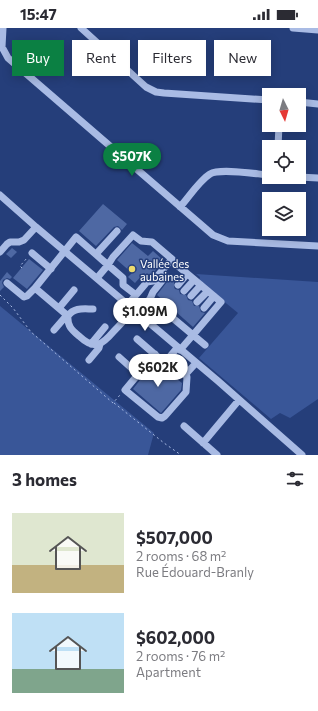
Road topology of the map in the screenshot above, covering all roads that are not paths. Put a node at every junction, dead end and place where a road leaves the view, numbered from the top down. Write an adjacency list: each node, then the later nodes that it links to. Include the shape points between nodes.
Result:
1 (3, 28): 12 (street, via 2,47 8,58)
2 (81, 28): 5 (street, via 152,91)
3 (294, 28): 4 (street)
4 (318, 30)
5 (262, 100)
6 (306, 103): 7 (street)
7 (318, 104)
8 (262, 175): 12 (street, via 212,173)
9 (306, 177): 10 (street)
10 (318, 178)
11 (0, 196): 13 (street)
12 (180, 207): 16 (street, via 210,234 224,240)
13 (36, 227): 15 (street, via 22,242); 17 (street)
14 (117, 230): 20 (street)
15 (3, 245): 18 (street)
16 (318, 246)
17 (65, 251): 20 (street, via 76,237); 23 (street); 26 (street)
18 (0, 252)
19 (30, 254): 23 (street)
20 (96, 254): 21 (street)
21 (108, 265): 26 (street); 29 (street, via 123,278); 37 (street, via 133,235 141,241 152,242 172,259 153,281 147,282)
22 (178, 266): 24 (street)
23 (51, 269): 32 (street)
24 (187, 274): 27 (street); 30 (street)
25 (165, 277): 40 (street)
26 (97, 278): 36 (street)
27 (194, 280): 31 (street); 34 (street)
28 (7, 283): 32 (street, via 24,297)
29 (123, 285): 36 (street); 37 (street)
30 (178, 285)
31 (201, 285): 35 (street); 38 (street)
32 (35, 288): 42 (street)
33 (74, 290): 42 (street)
34 (184, 291)
35 (208, 291): 39 (street); 41 (street)
36 (115, 294): 45 (street)
37 (136, 295): 45 (street)
38 (191, 296)
39 (214, 296): 43 (street); 49 (street, via 221,302)
40 (150, 299): 45 (street); 49 (street)
41 (197, 302)
42 (59, 308): 46 (street)
43 (204, 308)
44 (93, 309): 46 (street, via 76,310)
45 (132, 309): 52 (street); 54 (street)
46 (67, 315): 48 (street); 51 (street, via 70,328)
47 (106, 327): 51 (street)
48 (54, 330)
49 (193, 336): 53 (street); 54 (street)
50 (137, 339): 55 (street)
51 (90, 344): 52 (street)
52 (100, 344): 57 (street)
53 (204, 345)
54 (179, 349): 58 (street); 59 (street)
55 (154, 354): 58 (street); 62 (street)
56 (119, 357): 62 (street)
57 (89, 360)
58 (167, 360): 60 (street); 61 (street)
59 (196, 363): 61 (street); 63 (street)
60 (162, 366)
61 (185, 375): 62 (street, via 186,392 162,418 125,390)
62 (137, 377)
63 (239, 400): 65 (street); 67 (street)
64 (184, 426): 65 (street)
65 (203, 443): 66 (street)
66 (217, 455)
67 (302, 455)

